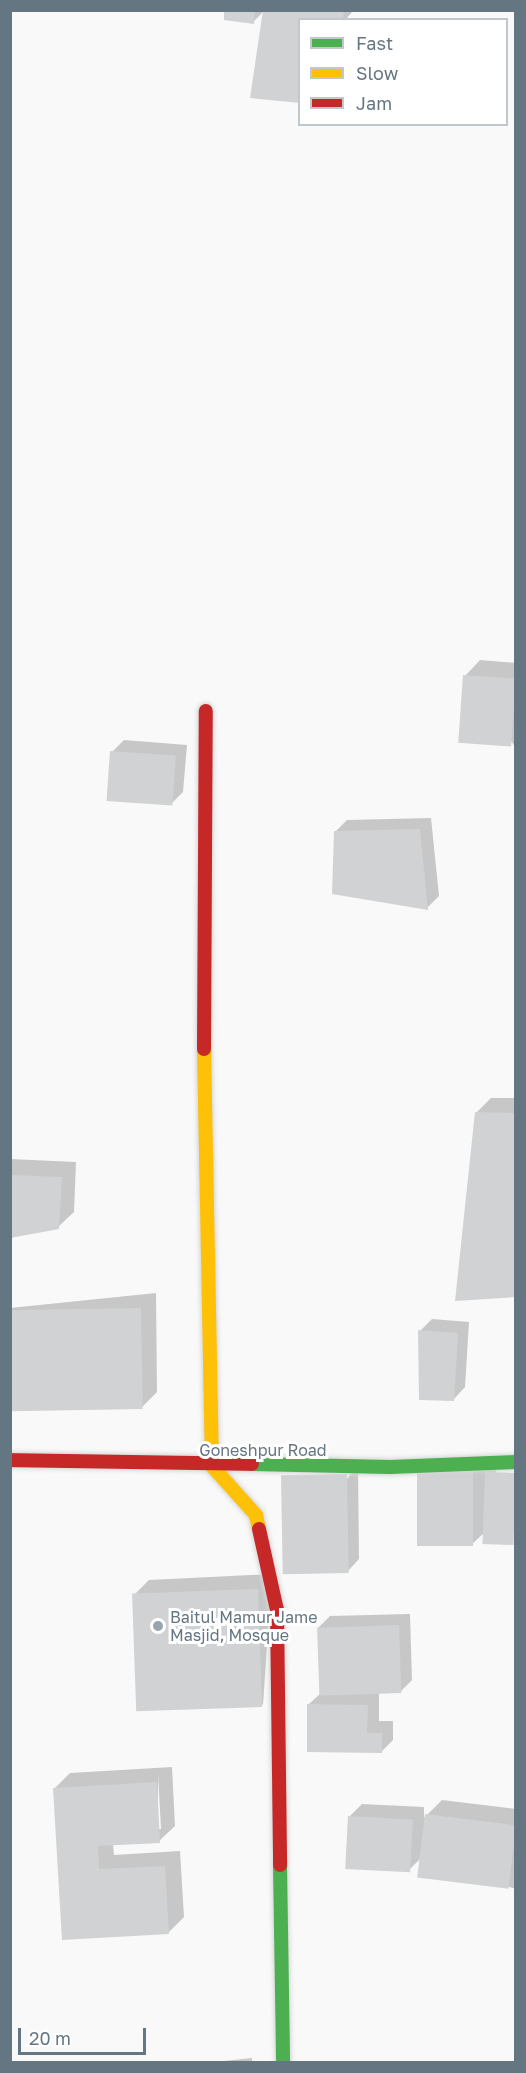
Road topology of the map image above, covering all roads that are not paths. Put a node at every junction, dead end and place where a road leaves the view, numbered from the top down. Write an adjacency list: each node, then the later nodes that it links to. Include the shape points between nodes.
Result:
1 (206, 711): 4 (street, via 203,988)
2 (10, 1460): 4 (street, Goneshpur Road)
3 (516, 1462): 4 (street, Goneshpur Road, via 390,1467)
4 (212, 1466): 5 (street, via 256,1515 277,1610)
5 (283, 2062)

